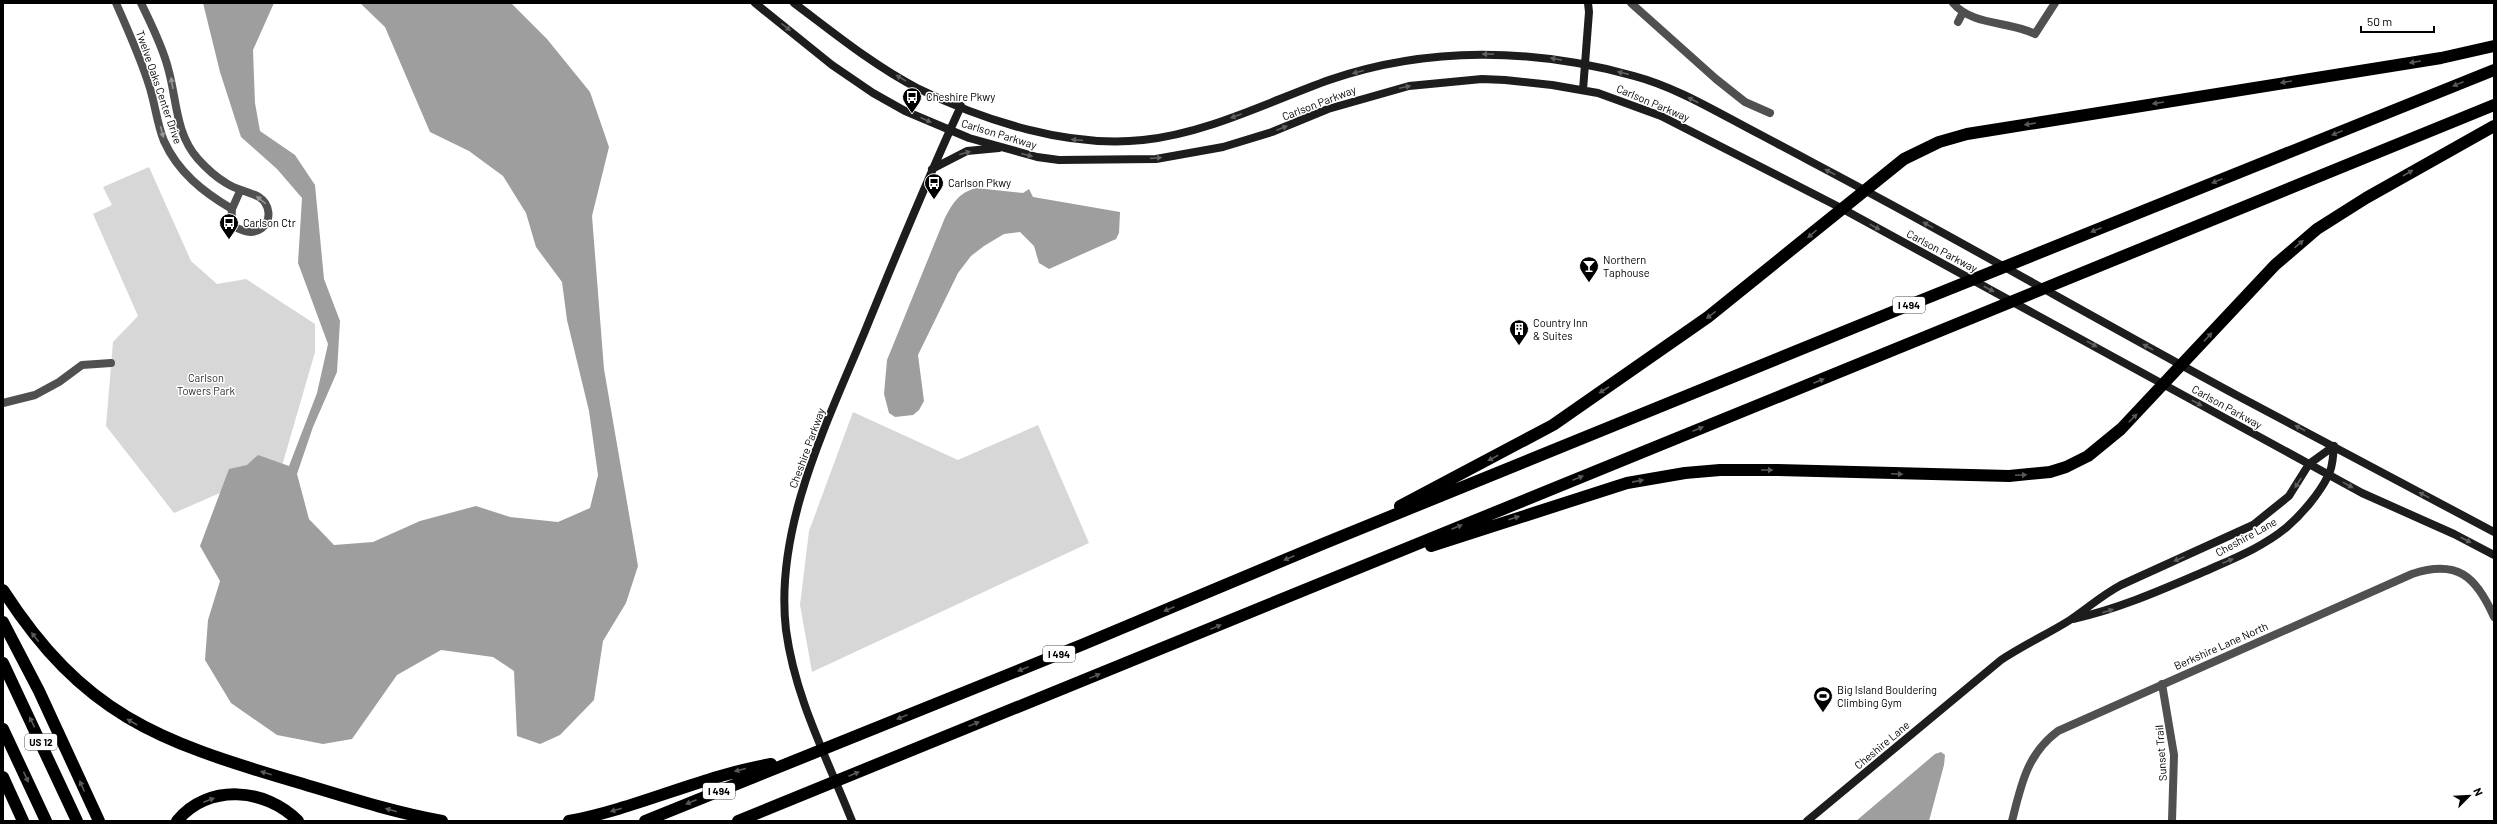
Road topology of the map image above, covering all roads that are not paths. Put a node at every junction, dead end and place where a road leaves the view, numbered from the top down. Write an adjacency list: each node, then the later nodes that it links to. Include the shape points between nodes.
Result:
1 (116, 3): 25 (street, Twelve Oaks Center Drive, one-way to 25, via 141,61 164,140 188,178)
2 (141, 3): 23 (street, Twelve Oaks Center Drive, one-way to 2, via 211,172 187,144 180,127 168,66)
3 (755, 3): 19 (main road, Carlson Parkway, one-way to 19, via 832,65 873,93 905,111)
4 (794, 3): 16 (main road, Carlson Parkway, one-way to 4, via 918,88 878,64)
5 (1588, 3): 12 (main road)
6 (1631, 3): 17 (street, via 1716,80 1745,102)
7 (1953, 3): 9 (street)
8 (2055, 3): 9 (street, via 2036,34 2022,27)
9 (1963, 12): 10 (street)
10 (1958, 22)
11 (2494, 46): 22 (highway, one-way to 22, via 2441,58 1954,136 1904,159)
12 (1585, 65): 14 (main road); 16 (main road, Carlson Parkway, one-way to 16, via 1545,57 1490,54 1403,60 1331,80 1199,129 1140,140 1066,139 1004,123); 22 (main road, Carlson Parkway, one-way to 12, via 1679,92 1632,75)
13 (2494, 70): 34 (highway, I 494, one-way to 34)
14 (1583, 90): 20 (main road, Carlson Parkway, one-way to 14, via 1059,160 1156,159 1240,143 1328,109 1409,86 1482,79 1529,82); 24 (main road, Carlson Parkway, via 1661,116)
15 (2494, 105): 36 (highway, one-way to 15, via 1462,525)
16 (961, 106): 19 (main road, Cheshire Parkway)
17 (1770, 113)
18 (2494, 126): 27 (highway, one-way to 18, via 2275,265 2317,229 2366,198)
19 (950, 130): 20 (main road, Carlson Parkway); 21 (main road, Cheshire Parkway)
20 (1003, 148): 21 (main road, one-way to 20, via 967,151)
21 (932, 169): 58 (main road, Cheshire Parkway, via 812,461 791,537 785,598 786,629 794,672 813,727)
22 (1864, 190): 24 (highway); 27 (main road, Carlson Parkway, one-way to 22)
23 (240, 191): 25 (street); 25 (street, Twelve Oaks Center Drive, one-way to 23, via 231,224 243,231 253,232 262,228 268,221 267,205 260,198)
24 (1841, 208): 28 (main road, Carlson Parkway, one-way to 28); 34 (highway, one-way to 34, via 1708,317 1553,424 1426,493)
25 (232, 209)
26 (111, 363): 29 (street, via 82,365 35,395)
27 (2182, 366): 28 (highway); 30 (main road, Carlson Parkway, one-way to 27)
28 (2163, 384): 31 (main road, Carlson Parkway, one-way to 31); 36 (highway, one-way to 28, via 1620,485 1686,473 1768,470 2010,476 2050,472 2076,462 2108,441)
29 (3, 403)
30 (2334, 446): 31 (main road, Cheshire Lane); 32 (main road, Cheshire Lane); 33 (main road, Carlson Parkway, one-way to 30)
31 (2308, 464): 32 (main road, Carlson Parkway); 39 (main road, Cheshire Lane, one-way to 39, via 2289,496 2253,525 2121,585 2100,596)
32 (2329, 475): 35 (main road, Carlson Parkway, one-way to 35); 39 (main road, Cheshire Lane, one-way to 32, via 2108,611 2147,596 2264,543 2295,520)
33 (2494, 532)
34 (1324, 543): 44 (highway, I 494, one-way to 44, via 1076,647)
35 (2494, 555)
36 (1344, 576): 46 (highway, one-way to 36, via 918,747)
37 (3, 590): 53 (highway, one-way to 37, via 402,814 219,759 147,730 110,708 68,673 38,641)
38 (2494, 617): 42 (street, Berkshire Lane North, via 2484,595 2469,577 2447,568 2429,568)
39 (2070, 620): 59 (main road, Cheshire Lane, via 2034,638 2001,660)
40 (3, 622): 50 (highway, one-way to 40, via 39,690)
41 (3, 663): 49 (highway, US 12, one-way to 41)
42 (2162, 684): 60 (street, Berkshire Lane North, via 2068,725 2045,741 2027,767); 61 (street, Sunset Trail, via 2174,755)
43 (3, 730): 48 (highway, US 12, one-way to 48)
44 (792, 761): 54 (highway, one-way to 54, via 740,770 617,810); 55 (highway, I 494, one-way to 55)
45 (3, 777): 47 (highway)
46 (819, 790): 56 (highway); 57 (highway)
47 (23, 821)
48 (46, 821)
49 (77, 821)
50 (99, 821)
51 (177, 821): 52 (highway, one-way to 52, via 198,804 229,794 251,795 275,804)
52 (298, 821)
53 (442, 821)
54 (569, 821)
55 (645, 821)
56 (738, 821)
57 (760, 821)
58 (852, 821)
59 (1807, 821)
60 (2012, 821)
61 (2172, 821)

